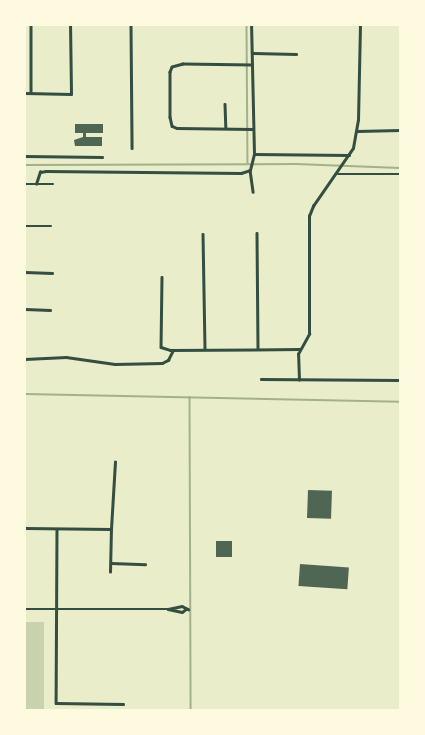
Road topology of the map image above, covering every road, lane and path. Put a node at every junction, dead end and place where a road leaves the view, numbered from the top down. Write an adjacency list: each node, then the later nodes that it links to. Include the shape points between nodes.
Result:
1 (31, 25): 10 (street)
2 (70, 25): 10 (street, via 71,94)
3 (131, 25): 16 (street)
4 (251, 25): 6 (street)
5 (360, 25): 15 (street)
6 (252, 53): 7 (street); 8 (street)
7 (296, 54)
8 (251, 65): 12 (street, via 184,64 170,70 172,126); 13 (street)
9 (25, 93): 10 (street)
10 (31, 93)
11 (225, 104): 12 (street)
12 (226, 128): 13 (street)
13 (251, 129): 17 (street)
14 (400, 130): 15 (street)
15 (357, 131): 18 (street)
16 (132, 148)
17 (254, 154): 18 (street); 21 (street)
18 (350, 155): 22 (street)
19 (25, 156): 20 (street)
20 (102, 157)
21 (250, 169): 25 (street, via 241,173 46,171 40,172); 27 (street)
22 (338, 174): 23 (street); 39 (street, via 310,211 309,334)
23 (400, 174)
24 (25, 184): 25 (street)
25 (36, 184): 26 (street)
26 (53, 184)
27 (253, 192)
28 (25, 226): 29 (street)
29 (51, 226)
30 (203, 234): 37 (street)
31 (257, 234): 38 (street)
32 (25, 272): 33 (street)
33 (52, 273)
34 (162, 277): 40 (street, via 161,347)
35 (25, 309): 36 (street)
36 (50, 310)
37 (205, 349): 38 (street); 40 (street)
38 (258, 349): 39 (street)
39 (300, 349): 43 (street)
40 (174, 350): 41 (street, via 168,360 162,363 115,364 66,357)
41 (25, 360)
42 (261, 379): 43 (street)
43 (299, 380): 44 (street)
44 (400, 380)
45 (115, 462): 47 (street)
46 (25, 528): 48 (street)
47 (111, 529): 48 (street); 49 (street)
48 (57, 530): 52 (street)
49 (112, 563): 50 (street); 51 (street)
50 (145, 564)
51 (110, 572)
52 (57, 608): 53 (street); 54 (street); 55 (street, via 56,703)
53 (25, 609)
54 (168, 609): 54 (street, via 182,612 187,609 182,606)
55 (123, 704)

